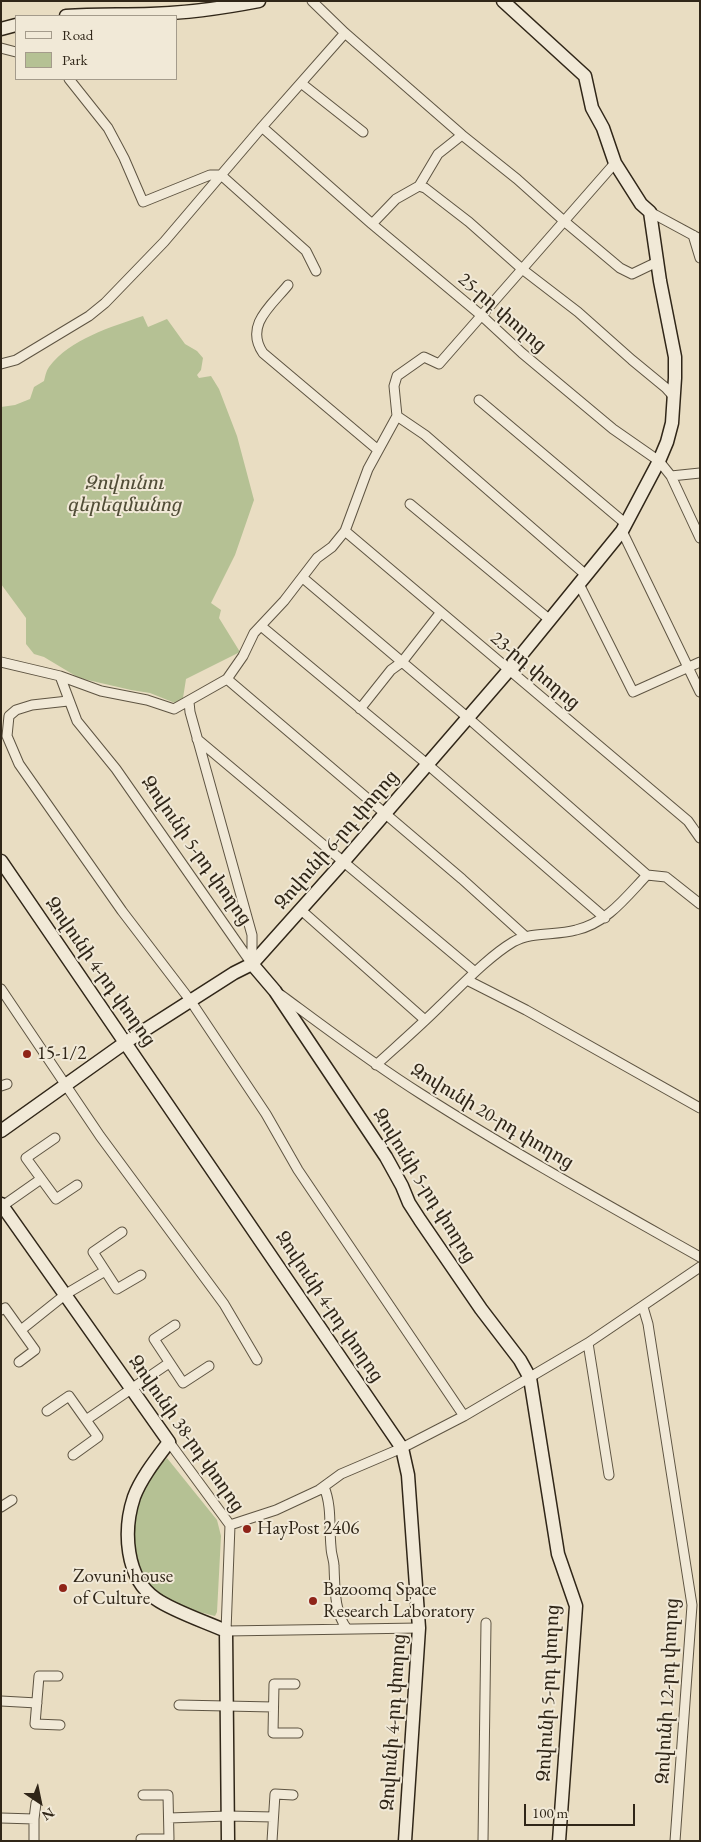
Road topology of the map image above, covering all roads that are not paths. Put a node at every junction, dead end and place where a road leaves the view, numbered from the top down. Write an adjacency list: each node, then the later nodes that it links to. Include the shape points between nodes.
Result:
1 (259, 1): 4 (street, via 152,14)
2 (312, 1): 7 (street)
3 (503, 1): 15 (street, via 585,76 592,108)
4 (77, 15)
5 (15, 25): 6 (street)
6 (1, 29)
7 (345, 33): 11 (street); 14 (street)
8 (1, 48): 9 (street)
9 (15, 52)
10 (70, 80): 16 (street, via 108,128 142,202 210,175)
11 (301, 83): 12 (street); 13 (street)
12 (262, 127): 16 (street); 20 (street, 25-րդ փողոց)
13 (363, 132)
14 (462, 136): 17 (street, via 438,154); 19 (street, via 517,179)
15 (615, 163): 18 (street, via 641,204); 19 (street)
16 (221, 176): 25 (street, via 306,250); 28 (street, via 105,303 16,360)
17 (419, 186): 20 (street, via 396,199); 24 (street, via 469,222)
18 (650, 212): 21 (street); 23 (street, Զովունի 6-րդ փողոց)
19 (564, 222): 23 (street, via 620,268 632,274); 24 (street)
20 (372, 224): 27 (street, 25-րդ փողոց)
21 (696, 237): 22 (street)
22 (700, 258)
23 (657, 262): 29 (street, Զովունի 6-րդ փողոց, via 674,357)
24 (522, 269): 27 (street); 29 (street, via 578,312)
25 (316, 271)
26 (288, 285): 32 (street, via 258,325 257,345)
27 (482, 316): 31 (street, via 439,364 424,357 397,376 394,386); 33 (street, 25-րդ փողոց, via 599,417)
28 (1, 364)
29 (674, 397): 33 (street, Զովունի 6-րդ փողոց, via 672,423)
30 (479, 400): 37 (street)
31 (396, 416): 32 (street); 41 (street, via 425,435)
32 (378, 450): 38 (street)
33 (658, 461): 35 (street, 25-րդ փողոց); 37 (street, Զովունի 6-րդ փողոց)
34 (700, 473): 35 (street)
35 (671, 476): 39 (street, 25-րդ փողոց)
36 (410, 504): 43 (street)
37 (624, 527): 41 (street, Զովունի 6-րդ փողոց); 48 (street)
38 (345, 531): 40 (street, via 317,558); 42 (street, 23-րդ փողոց)
39 (700, 538)
40 (303, 578): 44 (street); 46 (street)
41 (582, 580): 43 (street, Զովունի 6-րդ փողոց); 48 (street, via 633,692)
42 (441, 612): 46 (street); 49 (street, 23-րդ փողոց)
43 (550, 620): 49 (street, Զովունի 6-րդ փողոց)
44 (261, 626): 51 (street); 55 (street)
45 (1, 662): 50 (street)
46 (402, 662): 55 (street, via 391,670); 56 (street)
47 (700, 662): 48 (street)
48 (688, 668): 52 (street)
49 (509, 670): 56 (street, Զովունի 6-րդ փողոց); 61 (street, 23-րդ փողոց)
50 (60, 676): 53 (street, Զովունի 5-րդ փողոց); 54 (street, via 101,691 174,709)
51 (227, 679): 54 (street); 59 (street)
52 (700, 692)
53 (68, 701): 70 (street, Զովունի 5-րդ փողոց, via 77,720 116,769); 75 (street, via 16,710 8,725 9,742 19,764 122,911)
54 (189, 702): 57 (street)
55 (360, 709): 58 (street)
56 (467, 716): 58 (street, Զովունի 6-րդ փողոց); 65 (street)
57 (198, 739): 63 (street); 70 (street, via 252,935)
58 (427, 764): 59 (street, Զովունի 6-րդ փողոց); 68 (street)
59 (386, 813): 63 (street, Զովունի 6-րդ փողոց); 69 (street)
60 (700, 819): 61 (street)
61 (690, 824): 62 (street, 23-րդ փողոց)
62 (700, 838)
63 (344, 861): 67 (street, Զովունի 6-րդ փողոց); 71 (street)
64 (1, 862): 77 (street, Զովունի 4-րդ փողոց)
65 (647, 875): 66 (street, via 666,877); 68 (street)
66 (700, 904)
67 (301, 910): 70 (street, Զովունի 6-րդ փողոց); 76 (street)
68 (605, 918): 69 (street, via 576,931)
69 (525, 936): 71 (street)
70 (252, 964): 74 (street, Զովունի 5-րդ փողոց); 75 (street, Զովունի 6-րդ փողոց)
71 (475, 972): 72 (street)
72 (467, 980): 76 (street); 80 (street)
73 (1, 989): 79 (street)
74 (275, 991): 78 (street, Զովունի 20-րդ փողոց); 101 (street, Զովունի 5-րդ փողոց, via 386,1157 420,1220)
75 (190, 1000): 77 (street, Զովունի 6-րդ փողոց); 104 (street, via 266,1114 298,1170)
76 (425, 1020): 78 (street)
77 (126, 1042): 79 (street, Զովունի 6-րդ փողոց); 107 (street, Զովունի 4-րդ փողոց)
78 (376, 1064): 87 (street, Զովունի 20-րդ փողոց, via 507,1147)
79 (66, 1086): 81 (street, Զովունի 6-րդ փողոց); 97 (street, via 224,1304)
80 (700, 1108)
81 (1, 1131)
82 (55, 1138): 83 (street, via 26,1158)
83 (41, 1178): 84 (street, via 56,1199); 85 (street)
84 (77, 1185)
85 (2, 1205): 91 (street, Զովունի 38-րդ փողոց)
86 (122, 1232): 89 (street, via 93,1252)
87 (700, 1257)
88 (700, 1267): 92 (street)
89 (105, 1270): 90 (street, via 117,1289); 91 (street)
90 (141, 1275)
91 (66, 1294): 95 (street); 102 (street, Զովունի 38-րդ փողոց)
92 (643, 1307): 96 (street); 142 (street, Զովունի 12-րդ փողոց, via 692,1605)
93 (1, 1310): 95 (street, via 5,1308)
94 (175, 1325): 99 (street, via 154,1339)
95 (21, 1330): 98 (street, via 35,1350)
96 (588, 1343): 101 (street); 109 (street)
97 (257, 1360)
98 (19, 1362)
99 (169, 1363): 100 (street, via 183,1383); 102 (street)
100 (209, 1366)
101 (530, 1378): 104 (street); 141 (street, Զովունի 5-րդ փողոց, via 558,1554 576,1606)
102 (131, 1388): 105 (street); 106 (street, Զովունի 38-րդ փողոց)
103 (47, 1411): 105 (street, via 69,1396)
104 (464, 1416): 107 (street)
105 (86, 1420): 108 (street, via 98,1437)
106 (169, 1442): 113 (street, Զովունի 38-րդ փողոց); 117 (street, via 134,1497 128,1530 132,1569 142,1586 156,1599)
107 (402, 1448): 110 (street, via 341,1474); 115 (street, Զովունի 4-րդ փողոց, via 408,1475)
108 (73, 1455)
109 (609, 1475)
110 (324, 1486): 113 (street, via 276,1510); 116 (street, via 329,1503 336,1603)
111 (12, 1500): 112 (street)
112 (1, 1507)
113 (230, 1525): 117 (street, Զովունի 38-րդ փողոց)
114 (486, 1623): 140 (street)
115 (419, 1628): 116 (street); 139 (street, Զովունի 4-րդ փողոց)
116 (347, 1629): 117 (street)
117 (226, 1631): 123 (street, Զովունի 38-րդ փողոց)
118 (58, 1676): 121 (street, via 39,1676)
119 (296, 1684): 124 (street, via 274,1684)
120 (1, 1701): 121 (street)
121 (36, 1703): 125 (street, via 35,1724)
122 (179, 1705): 123 (street)
123 (226, 1706): 124 (street); 130 (street, Զովունի 38-րդ փողոց)
124 (273, 1708): 126 (street, via 273,1733)
125 (60, 1725)
126 (298, 1733)
127 (144, 1795): 133 (street, via 168,1795)
128 (293, 1795): 131 (street, via 274,1794)
129 (36, 1804): 134 (street)
130 (228, 1816): 131 (street); 133 (street); 137 (street, Զովունի 38-րդ փողոց)
131 (273, 1817): 138 (street)
132 (1, 1818): 134 (street)
133 (169, 1818): 135 (street, via 169,1839)
134 (34, 1820): 136 (street)
135 (141, 1839)
136 (34, 1841)
137 (228, 1841)
138 (272, 1841)
139 (405, 1841)
140 (483, 1841)
141 (559, 1841)
142 (675, 1841)

